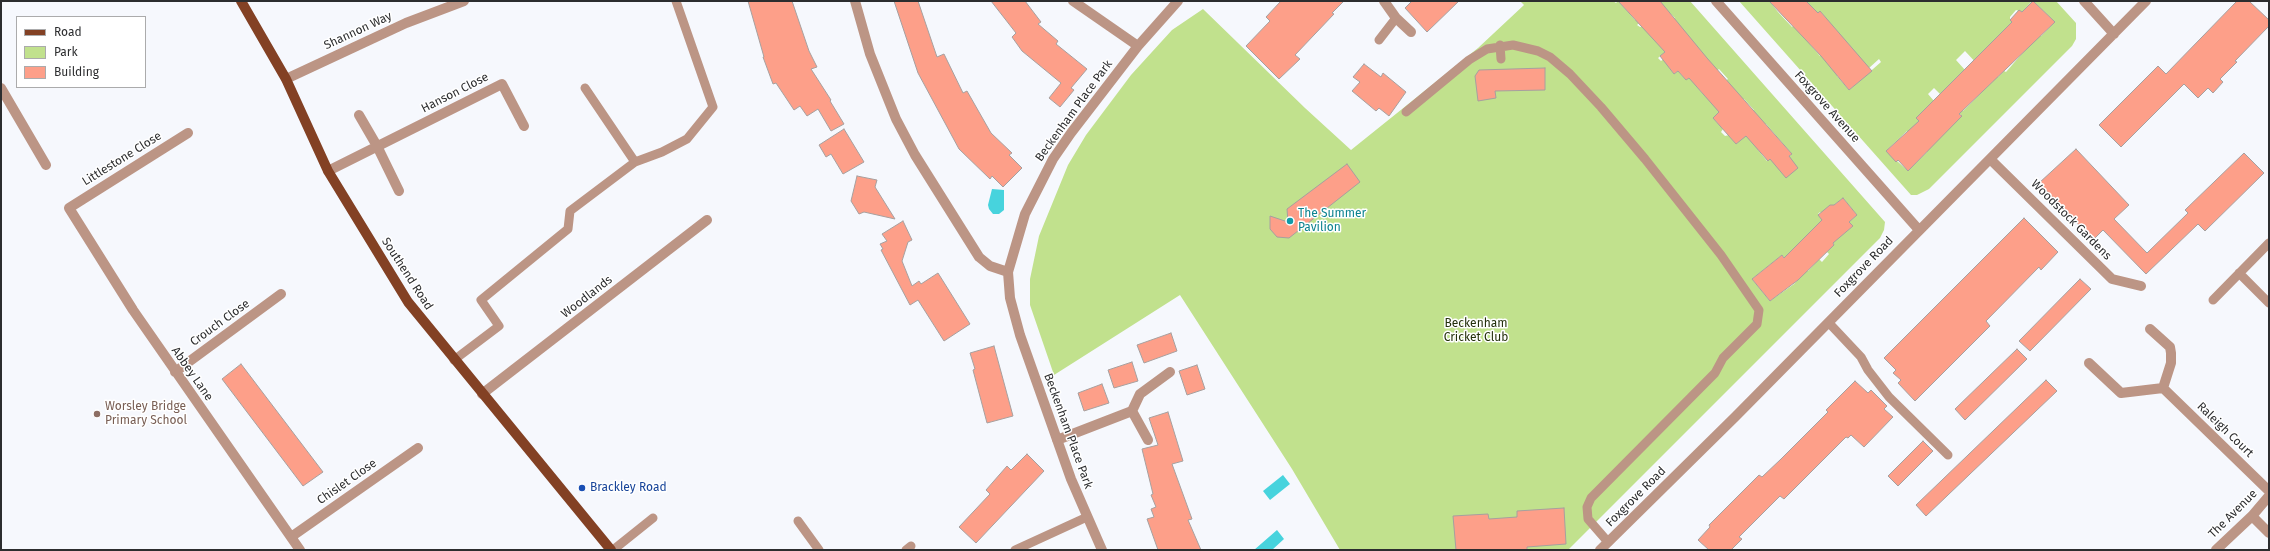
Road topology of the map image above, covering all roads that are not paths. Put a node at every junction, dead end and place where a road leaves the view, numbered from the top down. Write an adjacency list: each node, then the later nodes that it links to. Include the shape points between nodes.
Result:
1 (241, 1): 18 (main road, Southend Road)
2 (464, 1): 18 (street, Shannon Way, via 406,23)
3 (676, 1): 27 (lane, via 713,107 688,139)
4 (854, 1): 35 (street, via 870,54 896,119 915,155 979,257 990,266)
5 (1073, 1): 16 (street)
6 (1178, 1): 16 (street, Beckenham Place Park)
7 (1384, 1): 11 (street)
8 (1716, 1): 33 (street, Foxgrove Avenue)
9 (2084, 1): 13 (street)
10 (2146, 1): 13 (street, Foxgrove Road)
11 (1396, 18): 12 (street); 14 (lane)
12 (1411, 32)
13 (2114, 34): 26 (street, Foxgrove Road)
14 (1380, 40)
15 (1500, 45): 17 (lane); 21 (lane, via 1487,49 1469,60); 62 (lane, via 1521,46 1538,51 1550,57 1570,74 1645,159 1721,254 1758,310 1756,324 1723,358 1715,373 1591,498 1587,507 1588,519)
16 (1138, 46): 35 (street, Beckenham Place Park, via 1071,133 1046,172 1025,214)
17 (1501, 59)
18 (286, 80): 29 (main road, Southend Road)
19 (1, 88): 28 (street)
20 (585, 88): 27 (lane)
21 (1406, 112)
22 (359, 115): 25 (street)
23 (524, 126): 25 (street, Hanson Close, via 502,84)
24 (188, 133): 31 (street, Littlestone Close)
25 (377, 146): 29 (street, Hanson Close); 30 (street)
26 (1990, 159): 33 (street, Foxgrove Road); 37 (street, Woodstock Gardens, via 2112,279)
27 (635, 162): 43 (lane, via 570,211 568,230 481,300 499,326)
28 (46, 164)
29 (328, 171): 43 (main road, Southend Road, via 408,302)
30 (399, 191)
31 (69, 208): 45 (street, Abbey Lane)
32 (707, 220): 48 (street, Woodlands)
33 (1919, 230): 41 (street, Foxgrove Road)
34 (2269, 243): 36 (lane)
35 (1008, 272): 50 (street, Beckenham Place Park, via 1016,323)
36 (2239, 273): 39 (lane); 40 (lane)
37 (2141, 286)
38 (281, 294): 45 (street, Crouch Close)
39 (2213, 300)
40 (2269, 302)
41 (1829, 322): 53 (lane, via 1861,357 1876,382 1889,397); 62 (street, Foxgrove Road)
42 (2150, 329): 47 (street, via 2170,347 2171,363)
43 (454, 360): 48 (main road, Southend Road)
44 (2089, 363): 47 (street, via 2121,393)
45 (175, 372): 61 (street, Abbey Lane)
46 (1170, 372): 49 (street, via 1140,394)
47 (2163, 388): 54 (street, Raleigh Court)
48 (482, 394): 64 (main road, Southend Road)
49 (1132, 411): 50 (street); 51 (street)
50 (1057, 440): 57 (street, Beckenham Place Park)
51 (1148, 440)
52 (418, 448): 61 (street, Chislet Close)
53 (1948, 455)
54 (2269, 491)
55 (2269, 496): 56 (street, The Avenue)
56 (2252, 516): 60 (street); 69 (street, The Avenue)
57 (1087, 517): 66 (lane); 67 (street, Beckenham Place Park)
58 (653, 518): 64 (lane)
59 (798, 521): 65 (lane)
60 (2269, 533)
61 (291, 537): 63 (street, Abbey Lane)
62 (1608, 542): 68 (street, Foxgrove Road)
63 (300, 550)
64 (612, 550)
65 (819, 550)
66 (1015, 550)
67 (1102, 550)
68 (1600, 550)
69 (2216, 550)

